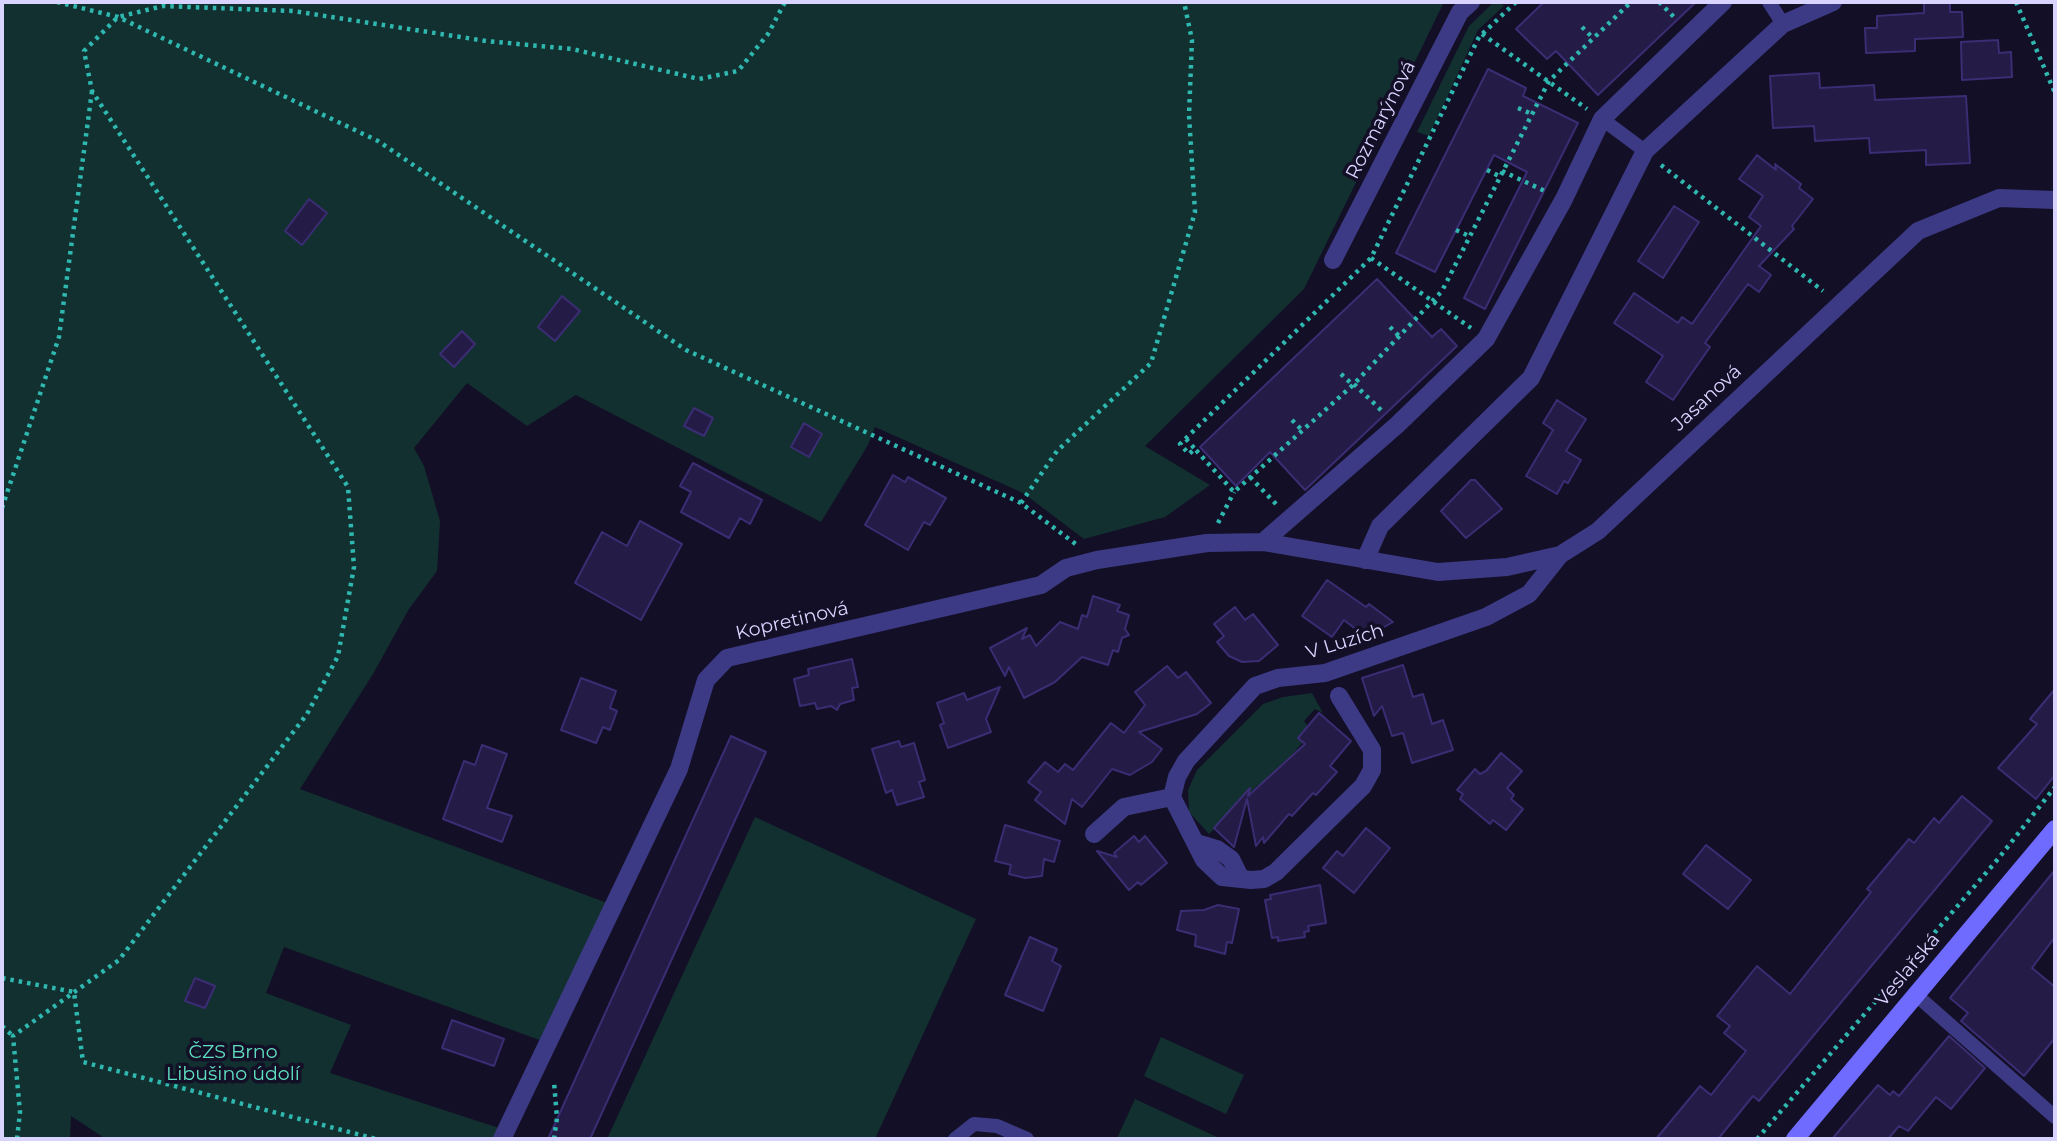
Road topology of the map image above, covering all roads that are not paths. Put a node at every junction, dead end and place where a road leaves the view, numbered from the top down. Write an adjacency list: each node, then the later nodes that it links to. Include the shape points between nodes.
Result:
1 (1471, 2): 9 (street, Rozmarýnová, via 1460,12)
2 (1723, 2): 6 (street)
3 (1769, 2): 5 (lane)
4 (1833, 2): 5 (street)
5 (1783, 24): 7 (street)
6 (1602, 119): 7 (lane); 10 (street, via 1564,199 1486,339 1397,425)
7 (1644, 152): 12 (street, via 1531,378 1381,526)
8 (2055, 200): 11 (street, Jasanová, via 1999,198 1918,231 1598,531)
9 (1333, 260)
10 (1263, 542): 12 (street, Jasanová); 19 (street, Kopretinová, via 1207,543 1097,560 1066,568 1041,585 727,658 706,680 680,769)
11 (1560, 555): 12 (street, Jasanová, via 1507,567 1438,572); 14 (street, V Luzích, via 1529,593 1486,617 1325,673 1255,686 1186,761)
12 (1366, 560)
13 (1339, 696): 14 (street, via 1372,750 1372,770 1276,872 1264,878 1222,877 1204,860)
14 (1172, 797): 16 (street, via 1124,807)
15 (2055, 830): 17 (street, Veslařská)
16 (1094, 834)
17 (1915, 994): 18 (lane); 22 (street, Veslařská)
18 (2055, 1116)
19 (502, 1139)
20 (955, 1139): 21 (lane, via 974,1124 997,1125)
21 (1027, 1139)
22 (1795, 1139)

